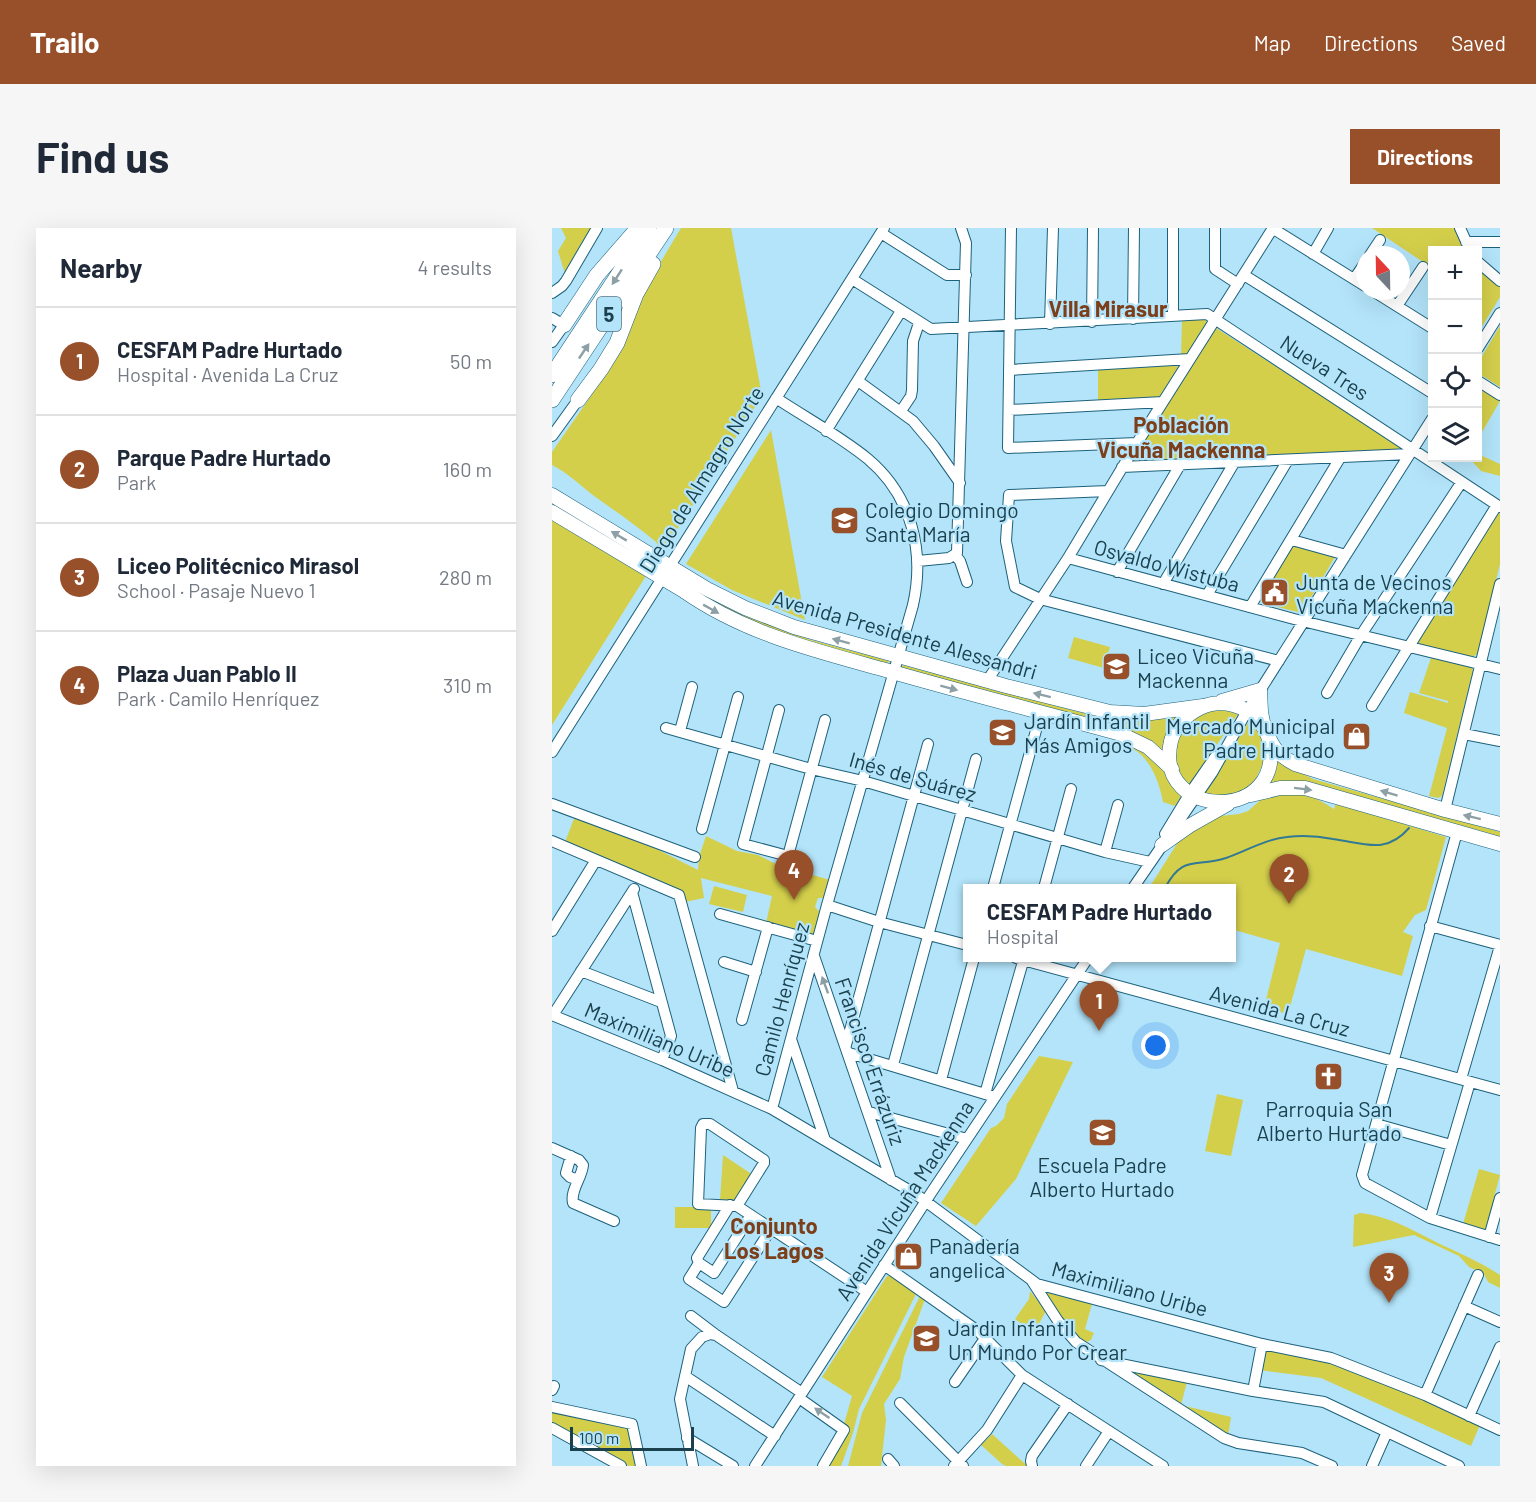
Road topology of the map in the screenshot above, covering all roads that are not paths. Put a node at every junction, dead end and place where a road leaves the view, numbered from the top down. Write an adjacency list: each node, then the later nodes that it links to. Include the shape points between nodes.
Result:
1 (597, 228): 30 (street, via 566,281)
2 (638, 228): 38 (highway)
3 (649, 228): 49 (highway, 5, one-way to 49)
4 (666, 228): 55 (highway, 5, one-way to 4)
5 (673, 228): 56 (highway, via 636,294 617,343)
6 (961, 228): 24 (street, via 966,243)
7 (1011, 228): 43 (street)
8 (1053, 228): 41 (street)
9 (1093, 228): 39 (street)
10 (1134, 228): 36 (street)
11 (1173, 228): 35 (street)
12 (1215, 228): 27 (street, via 1215,269)
13 (1272, 228): 21 (street); 27 (street)
14 (1328, 228): 21 (street)
15 (1460, 228): 20 (street)
16 (882, 230): 24 (street, via 947,275); 26 (street, Diego de Almagro Norte)
17 (1380, 240): 19 (street)
18 (1500, 242): 20 (street)
19 (1376, 246)
20 (1468, 246)
21 (1313, 254): 28 (street)
22 (1482, 265): 29 (street)
23 (1423, 267): 32 (street)
24 (966, 275): 44 (street)
25 (1356, 276): 28 (street)
26 (852, 279): 33 (street); 54 (street, Diego de Almagro Norte)
27 (1241, 279): 37 (street); 52 (street)
28 (1354, 279)
29 (1500, 281)
30 (552, 293)
31 (1387, 300): 32 (street)
32 (1397, 306): 42 (street)
33 (902, 312): 40 (street); 50 (street)
34 (1500, 313): 46 (street)
35 (1173, 316): 36 (street); 37 (street, via 1204,314)
36 (1133, 319): 39 (street)
37 (1215, 319): 47 (street); 64 (street, Nueva Tres)
38 (558, 321): 45 (street)
39 (1092, 322): 41 (street)
40 (920, 323): 44 (street, via 931,329); 59 (street, via 913,341 911,396)
41 (1050, 324): 43 (street)
42 (1428, 325)
43 (1010, 326): 44 (street); 48 (street)
44 (965, 329): 70 (street)
45 (552, 342)
46 (1482, 342)
47 (1190, 359): 48 (street); 57 (street)
48 (1009, 370): 58 (street)
49 (552, 375)
50 (858, 381): 59 (street); 61 (street)
51 (1482, 384): 53 (street)
52 (1428, 391)
53 (1500, 395)
54 (776, 398): 61 (street, Camilo Henríquez); 81 (street, Diego de Almagro Norte)
55 (552, 400)
56 (578, 400): 62 (street)
57 (1163, 402): 58 (street); 63 (street)
58 (1009, 410): 63 (street, via 1008,448)
59 (901, 411): 70 (street, via 924,434)
60 (1428, 426): 64 (street)
61 (826, 431): 80 (street, Camilo Henríquez, via 868,460 891,486 912,526)
62 (552, 436)
63 (1137, 443): 69 (street)
64 (1412, 452): 65 (street); 71 (street, Nueva Tres); 78 (street)
65 (1341, 458): 66 (street); 76 (street)
66 (1288, 460): 67 (street); 86 (street)
67 (1234, 463): 68 (street); 84 (street)
68 (1180, 465): 69 (street); 82 (street)
69 (1122, 467): 72 (street)
70 (960, 483): 77 (street)
71 (1461, 483): 74 (street, Nueva Tres); 90 (street)
72 (1108, 491): 79 (street); 87 (street, via 1009,495 1005,541 1014,585)
73 (555, 496): 81 (main road, Avenida Presidente Alessandri, one-way to 73)
74 (1499, 506): 91 (street)
75 (552, 512): 81 (main road, Avenida Presidente Alessandri)
76 (1292, 540): 78 (street); 88 (street)
77 (956, 555): 80 (street); 83 (street)
78 (1346, 555): 89 (street)
79 (1068, 558): 82 (street, Osvaldo Wistuba); 87 (street)
80 (918, 561): 92 (street, Camilo Henríquez, via 916,592)
81 (666, 572): 92 (main road, Avenida Presidente Alessandri, one-way to 81, via 769,618); 96 (main road, Avenida Presidente Alessandri, one-way to 96, via 704,605 753,630); 115 (street, Diego de Almagro Norte)
82 (1117, 572): 84 (street, Osvaldo Wistuba)
83 (967, 582)
84 (1163, 584): 86 (street, Osvaldo Wistuba)
85 (1500, 584): 94 (street)
86 (1207, 595): 88 (street, Osvaldo Wistuba)
87 (1040, 599): 93 (street); 97 (street)
88 (1250, 607): 89 (street, Osvaldo Wistuba)
89 (1304, 621): 90 (street, Osvaldo Wistuba); 93 (street)
90 (1361, 635): 91 (street, Osvaldo Wistuba); 100 (street)
91 (1410, 647): 94 (street, Osvaldo Wistuba); 103 (street)
92 (898, 656): 96 (street, Camilo Henríquez); 97 (main road, Avenida Presidente Alessandri)
93 (1279, 661): 99 (street)
94 (1480, 664): 95 (street, Osvaldo Wistuba); 111 (street)
95 (1500, 669)
96 (893, 672): 106 (main road, Avenida Presidente Alessandri, one-way to 106); 120 (street, Camilo Henríquez)
97 (987, 681): 102 (main road, Avenida Presidente Alessandri, one-way to 97, via 1152,713 1115,713)
98 (692, 687): 109 (street)
99 (1260, 690): 102 (main road); 105 (street); 110 (main road)
100 (1327, 693)
101 (738, 697): 113 (street)
102 (1209, 705): 105 (main road, Avenida Presidente Alessandri, via 1229,704); 119 (main road, via 1190,712 1176,728 1170,748)
103 (1372, 706)
104 (779, 710): 116 (street)
105 (1247, 711): 110 (main road); 122 (street, via 1226,746 1203,772)
106 (1041, 712): 119 (main road, Avenida Presidente Alessandri, via 1129,737 1148,747); 130 (street)
107 (825, 720): 118 (street)
108 (666, 728): 109 (street, Inés de Suárez)
109 (680, 731): 113 (street, Inés de Suárez)
110 (1266, 733): 123 (main road, via 1269,767 1257,787); 129 (main road, one-way to 110, via 1300,766 1278,753)
111 (1464, 734): 112 (street); 129 (street)
112 (1500, 741)
113 (725, 744): 116 (street, Inés de Suárez); 132 (street)
114 (927, 744): 124 (street)
115 (552, 752)
116 (766, 756): 118 (street, Inés de Suárez); 118 (street, via 743,844 788,856)
117 (976, 759): 128 (street)
118 (811, 769): 120 (street, Inés de Suárez)
119 (1172, 769): 122 (main road, Avenida Presidente Alessandri, via 1179,783)
120 (863, 781): 124 (street, Inés de Suárez); 147 (street, Camilo Henríquez)
121 (1071, 789): 134 (street)
122 (1193, 795): 125 (main road, via 1212,803); 137 (street)
123 (1246, 796): 125 (main road); 133 (main road, one-way to 133, via 1280,788 1305,788)
124 (914, 797): 128 (street, Inés de Suárez); 149 (street)
125 (1232, 802): 137 (main road)
126 (552, 804): 139 (street)
127 (1118, 805): 138 (street)
128 (962, 810): 130 (street, Inés de Suárez); 153 (street)
129 (1445, 810): 131 (main road, one-way to 129)
130 (1011, 824): 134 (street, Inés de Suárez); 143 (street)
131 (1500, 824)
132 (702, 829)
133 (1457, 832): 136 (main road); 150 (street)
134 (1058, 837): 138 (street, Inés de Suárez); 144 (street)
135 (553, 843): 140 (street)
136 (1500, 844)
137 (1162, 845): 141 (street)
138 (1105, 852): 141 (street, Inés de Suárez)
139 (695, 857)
140 (596, 860): 142 (street); 152 (street)
141 (1150, 862): 145 (street)
142 (640, 879): 146 (street); 177 (street, via 681,898)
143 (994, 884)
144 (1045, 884)
145 (1136, 884)
146 (632, 892): 163 (street); 166 (street)
147 (827, 905): 149 (street); 154 (street, Camilo Henríquez)
148 (720, 914): 151 (street)
149 (879, 922): 153 (street); 170 (street)
150 (1430, 926): 156 (street); 172 (street)
151 (768, 927): 154 (street); 164 (street)
152 (552, 931)
153 (928, 935): 155 (street); 173 (street)
154 (817, 940): 157 (street, Camilo Henríquez)
155 (963, 944)
156 (1500, 945): 175 (street)
157 (814, 955): 169 (street, Camilo Henríquez); 170 (street, Francisco Errázuriz, one-way to 157)
158 (724, 962): 164 (street)
159 (973, 962): 174 (street)
160 (1020, 962): 178 (street)
161 (1036, 962): 165 (street, Avenida La Cruz)
162 (1085, 962): 165 (street, Avenida Vicuña Mackenna)
163 (581, 971): 166 (street); 167 (street)
164 (756, 972): 168 (street)
165 (1077, 973): 172 (street, Avenida La Cruz); 178 (street, Avenida Vicuña Mackenna)
166 (662, 1002): 171 (street, via 672,1036)
167 (552, 1015): 171 (street, Maximiliano Uribe)
168 (742, 1020)
169 (791, 1039): 179 (street, Camilo Henríquez); 183 (street)
170 (848, 1049): 173 (street); 180 (street, Francisco Errázuriz)
171 (662, 1060): 177 (street, Maximiliano Uribe)
172 (1394, 1061): 175 (street, Avenida La Cruz); 181 (street)
173 (893, 1065): 174 (street)
174 (940, 1080): 178 (street)
175 (1465, 1080): 176 (street, Avenida La Cruz); 184 (street)
176 (1500, 1090)
177 (733, 1091): 179 (street, Maximiliano Uribe)
178 (990, 1095): 182 (street, Avenida Vicuña Mackenna)
179 (772, 1109): 183 (street, Maximiliano Uribe)
180 (869, 1112): 182 (street); 186 (street, Francisco Errázuriz)
181 (1376, 1124): 184 (street); 191 (street, via 1362,1175 1365,1183)
182 (967, 1139): 188 (street, Avenida Vicuña Mackenna)
183 (825, 1140): 186 (street, Maximiliano Uribe)
184 (1451, 1145): 191 (street)
185 (552, 1148): 192 (street, via 583,1165 573,1203)
186 (891, 1180): 188 (street, Maximiliano Uribe)
187 (1500, 1198): 194 (street)
188 (926, 1201): 196 (street, Avenida Vicuña Mackenna); 198 (street, Maximiliano Uribe)
189 (733, 1205): 189 (street, via 764,1160 710,1124 702,1125 698,1204); 190 (street); 195 (street, via 697,1258)
190 (751, 1215): 193 (street); 195 (street, via 714,1273)
191 (1431, 1218): 194 (street)
192 (614, 1221)
193 (771, 1229): 195 (street, via 724,1302 689,1279); 199 (street)
194 (1495, 1238)
195 (699, 1263)
196 (884, 1265): 199 (street, Avenida Vicuña Mackenna); 204 (street)
197 (1478, 1275): 200 (street)
198 (1032, 1281): 205 (street, Maximiliano Uribe); 207 (street, via 1076,1342)
199 (867, 1292): 212 (street, Avenida Vicuña Mackenna)
200 (1464, 1306): 202 (street); 213 (street)
201 (692, 1316): 203 (street)
202 (1500, 1322)
203 (716, 1335): 209 (street, via 702,1337 695,1343); 212 (street)
204 (986, 1337): 208 (street); 210 (street)
205 (1262, 1344): 211 (street); 213 (street, Maximiliano Uribe, via 1331,1358)
206 (1500, 1347): 217 (street)
207 (1101, 1360): 211 (street); 235 (street, via 1224,1438 1302,1453)
208 (1022, 1375): 215 (street); 225 (street, via 987,1430)
209 (685, 1376): 222 (street); 223 (street, via 680,1403)
210 (955, 1382)
211 (1253, 1391): 221 (street, via 1324,1402)
212 (801, 1395): 222 (street, Avenida Vicuña Mackenna); 231 (street, one-way to 212, via 844,1430)
213 (1425, 1395): 217 (street, Maximiliano Uribe)
214 (900, 1404): 225 (street)
215 (1068, 1404): 220 (street); 232 (street, via 1031,1458)
216 (552, 1407): 227 (street, via 632,1424)
217 (1469, 1416): 219 (street, Maximiliano Uribe)
218 (552, 1428): 226 (street)
219 (1500, 1430)
220 (1109, 1431): 224 (street); 233 (street)
221 (1388, 1432): 236 (street); 237 (street)
222 (775, 1436): 230 (street, Avenida Vicuña Mackenna)
223 (687, 1438): 228 (street); 229 (street)
224 (1150, 1463): 234 (street)
225 (958, 1464)
226 (621, 1466)
227 (641, 1466)
228 (693, 1466)
229 (733, 1466)
230 (755, 1466)
231 (823, 1466)
232 (1032, 1466)
233 (1086, 1466)
234 (1163, 1466)
235 (1332, 1466)
236 (1372, 1466)
237 (1459, 1466)

